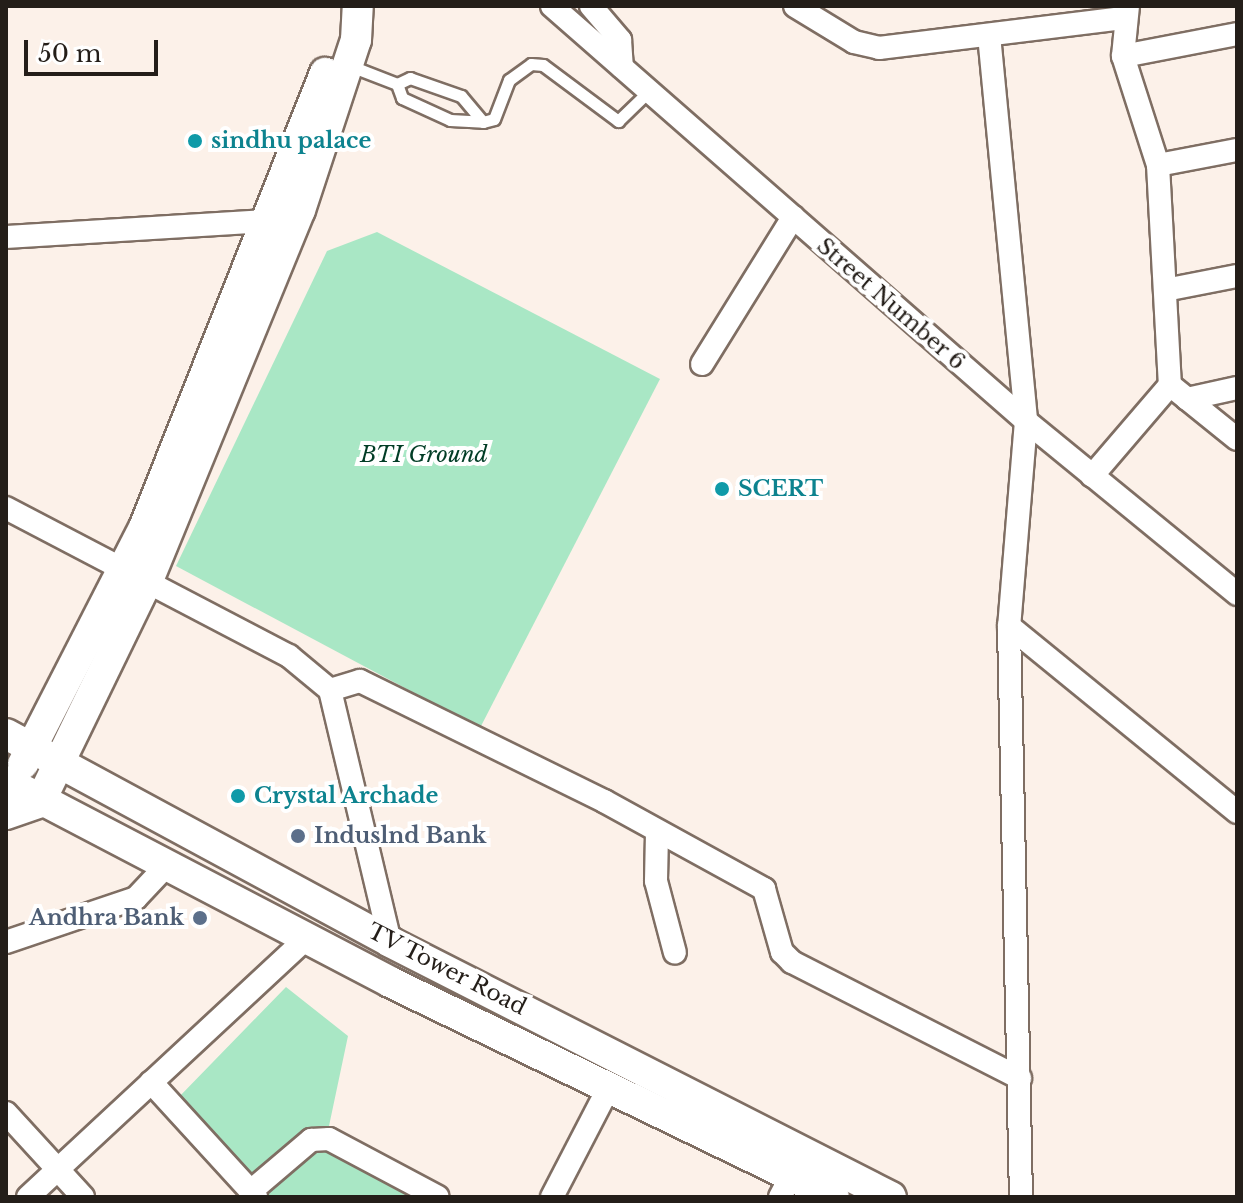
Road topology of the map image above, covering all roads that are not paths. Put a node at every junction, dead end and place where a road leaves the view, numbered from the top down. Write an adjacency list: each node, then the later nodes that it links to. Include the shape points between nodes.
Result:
1 (340, 6): 18 (main road, via 340,35)
2 (358, 6): 10 (main road)
3 (552, 6): 11 (street, Street Number 6)
4 (591, 6): 11 (street, via 620,40)
5 (795, 6): 8 (street, via 854,42 879,48)
6 (1126, 12): 8 (street); 9 (street)
7 (1237, 34): 9 (street)
8 (989, 35): 26 (street)
9 (1123, 56): 16 (street)
10 (348, 65): 12 (lane); 25 (main road, via 300,210)
11 (622, 67): 13 (street, Street Number 6)
12 (397, 84): 14 (lane, via 402,98 450,120); 14 (lane, via 410,78 461,96)
13 (649, 91): 14 (lane, via 618,121 543,65 531,64 509,80 494,119); 17 (street, Street Number 6)
14 (483, 122)
15 (1237, 150): 16 (street)
16 (1158, 165): 21 (street)
17 (793, 217): 22 (street); 26 (street, Street Number 6)
18 (268, 221): 19 (street); 25 (main road)
19 (6, 237)
20 (1237, 276): 21 (street)
21 (1165, 290): 24 (street)
22 (702, 364)
23 (1237, 388): 24 (street)
24 (1178, 392): 27 (street); 28 (street)
25 (210, 396): 30 (main road)
26 (1026, 421): 28 (street, Street Number 6); 32 (street)
27 (1237, 439)
28 (1092, 476): 31 (street, Street Number 6)
29 (6, 508): 30 (street)
30 (138, 573): 33 (street, via 289,656); 35 (main road)
31 (1237, 594)
32 (1009, 626): 38 (street); 46 (street)
33 (330, 690): 40 (street, via 360,681 604,801); 44 (street)
34 (6, 734): 35 (main road, TV Tower Road)
35 (47, 758): 36 (main road); 37 (main road); 44 (main road, TV Tower Road)
36 (7, 782): 37 (main road, TV Tower Road)
37 (40, 802): 39 (main road); 41 (main road, TV Tower Road)
38 (1237, 812)
39 (6, 814)
40 (657, 833): 45 (street, via 656,881); 46 (street, via 764,889 782,952 792,962)
41 (167, 865): 42 (main road, TV Tower Road); 43 (street, via 136,898)
42 (308, 937): 47 (street); 48 (main road, TV Tower Road)
43 (6, 942)
44 (390, 942): 58 (main road, TV Tower Road)
45 (675, 953)
46 (1020, 1078): 59 (street)
47 (151, 1082): 50 (street); 52 (street)
48 (609, 1087): 51 (main road, TV Tower Road); 56 (street)
49 (6, 1113): 50 (street)
50 (57, 1169): 53 (street); 54 (street)
51 (786, 1186): 57 (main road, TV Tower Road)
52 (254, 1194): 55 (street, via 311,1140 329,1139)
53 (28, 1197)
54 (83, 1197)
55 (438, 1197)
56 (552, 1197)
57 (834, 1197)
58 (891, 1197)
59 (1021, 1197)

